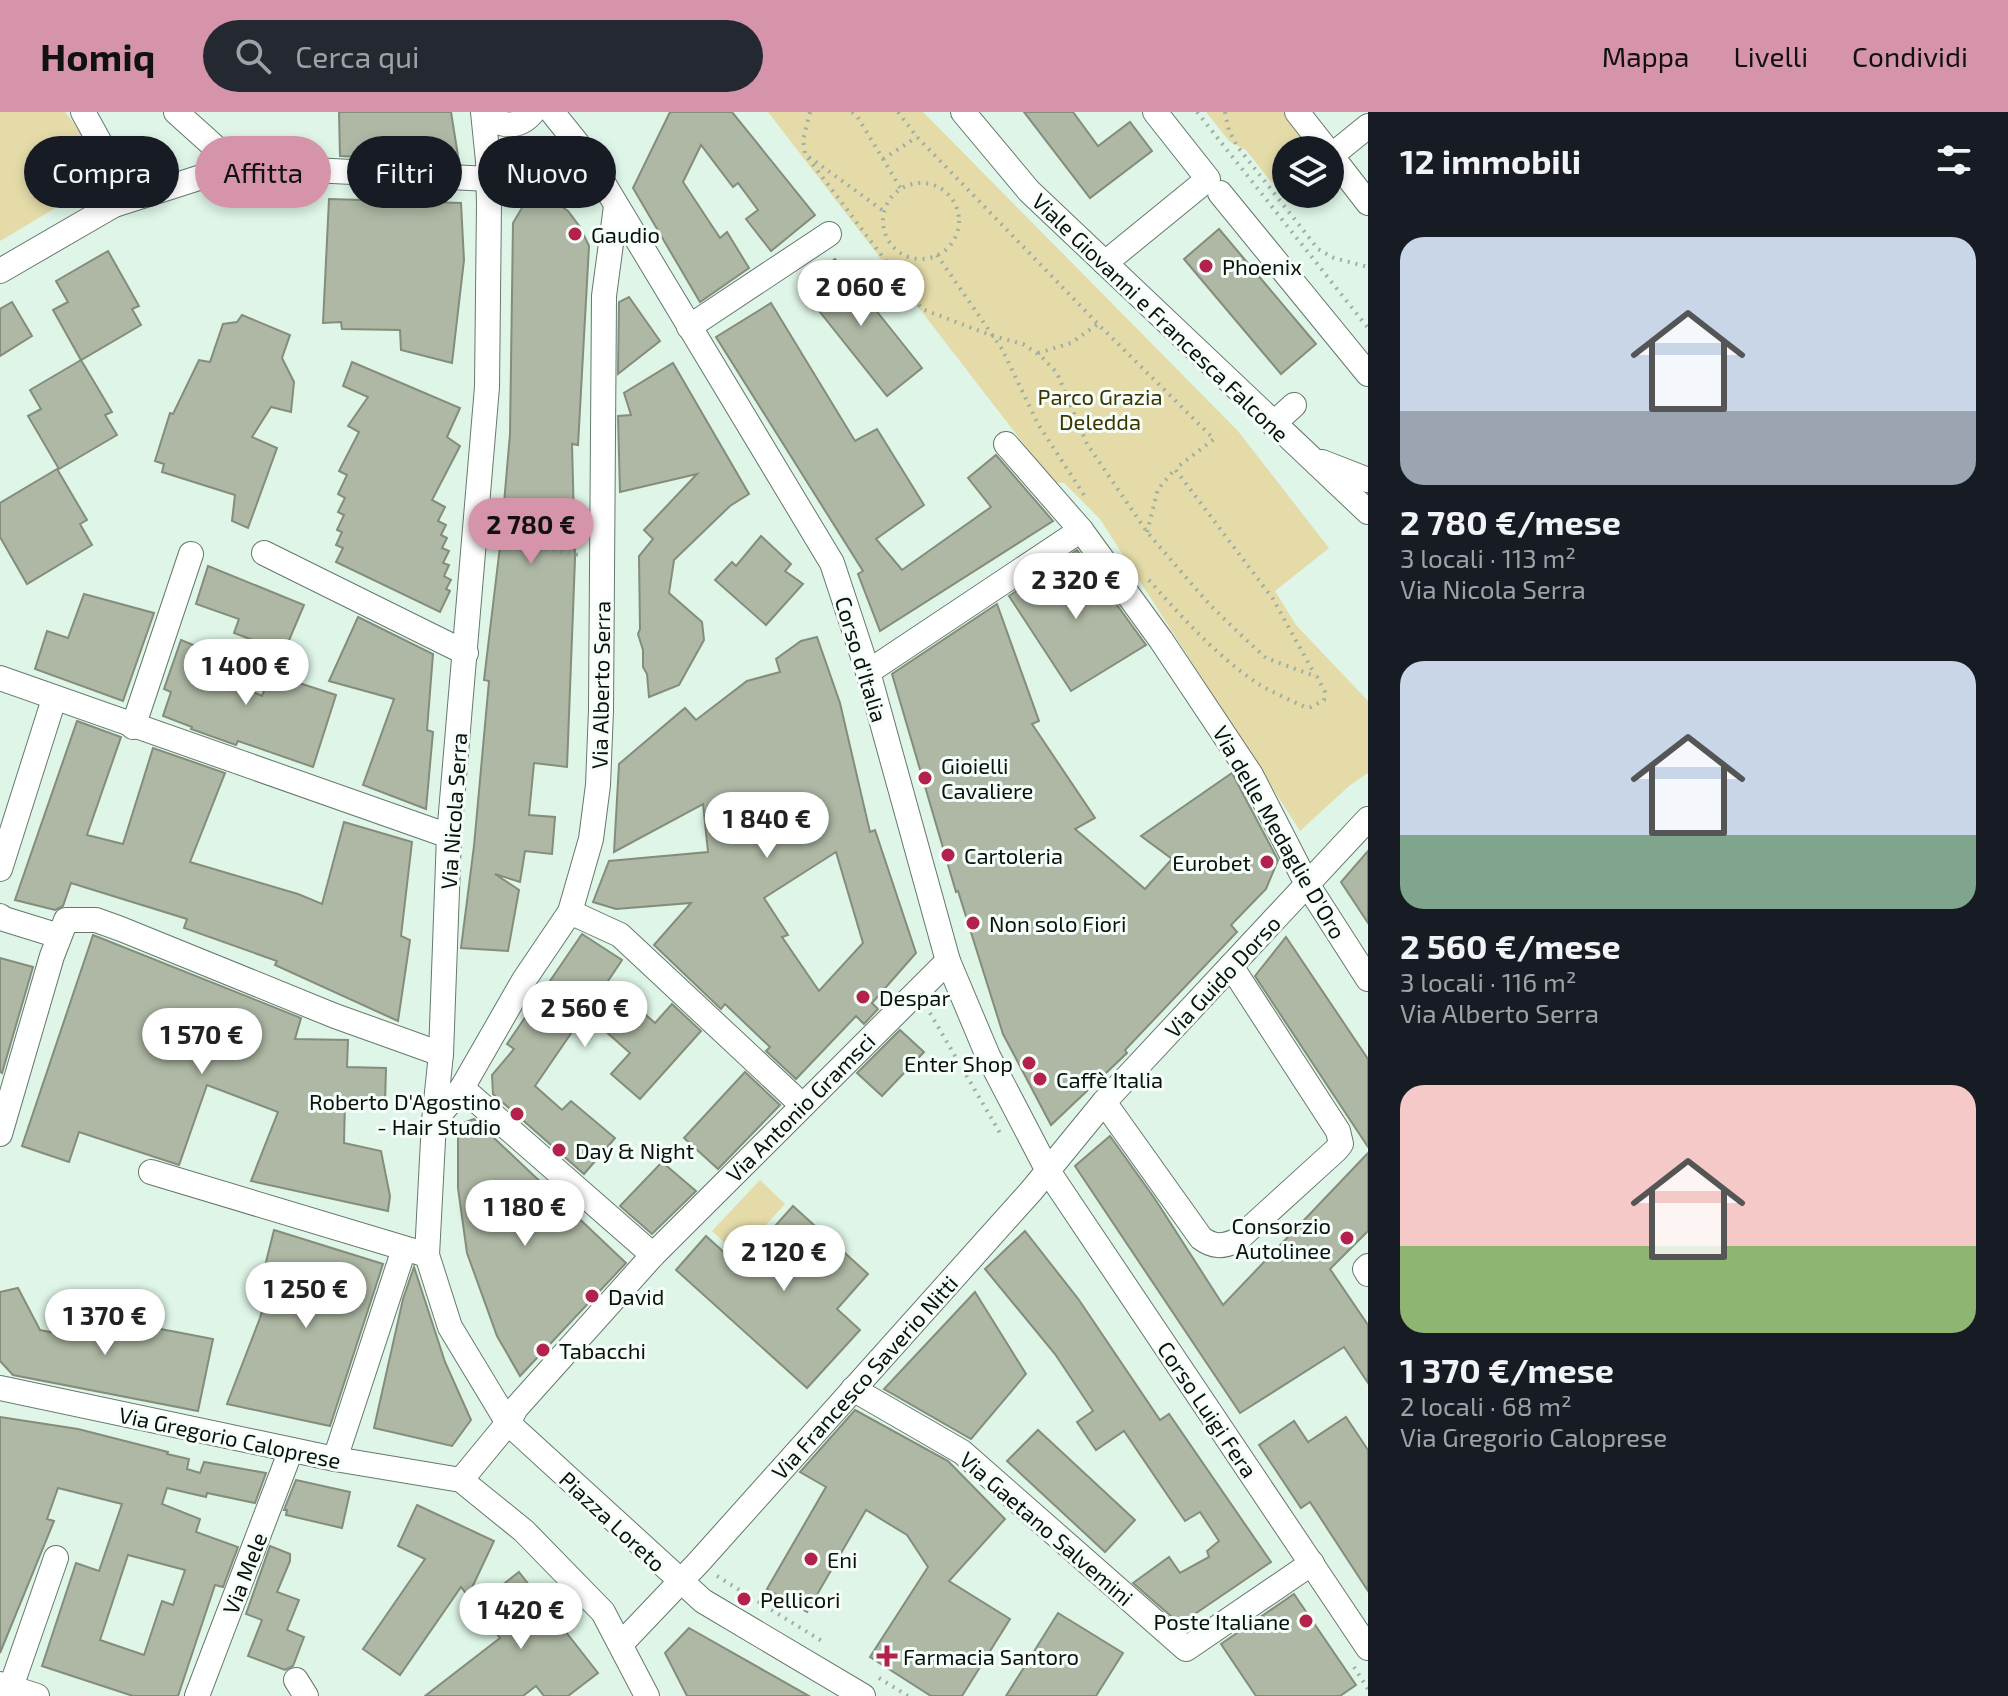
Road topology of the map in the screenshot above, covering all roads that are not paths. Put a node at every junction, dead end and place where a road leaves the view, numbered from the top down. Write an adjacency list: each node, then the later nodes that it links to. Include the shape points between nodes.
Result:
1 (83, 112): 10 (street)
2 (176, 112): 11 (street)
3 (484, 112): 4 (street, via 497,123 510,125); 12 (street, Via Nicola Serra)
4 (533, 112)
5 (552, 112): 13 (street, Corso d'Italia)
6 (963, 112): 26 (street, Viale Giovanni e Francesca Falcone, via 1029,191)
7 (1155, 112): 26 (street, via 1208,179)
8 (1297, 112): 14 (street)
9 (1368, 126): 15 (street)
10 (96, 136)
11 (200, 136)
12 (486, 136)
13 (571, 136)
14 (1316, 136)
15 (1344, 143)
16 (331, 171): 18 (street)
17 (1344, 172): 20 (street)
18 (478, 178)
19 (1220, 193): 29 (street)
20 (1368, 203)
21 (616, 206): 28 (street, Corso d'Italia)
22 (109, 208): 27 (street)
23 (489, 208): 39 (street, Via Nicola Serra, via 487,387)
24 (616, 208): 48 (street, Via Alberto Serra, via 604,296 598,785 591,839)
25 (829, 234): 28 (street)
26 (1105, 263): 31 (street, Viale Giovanni e Francesca Falcone)
27 (0, 271)
28 (689, 327): 40 (street, Corso d'Italia, via 832,563)
29 (1368, 374)
30 (1294, 405): 31 (street)
31 (1273, 424): 33 (street, Viale Giovanni e Francesca Falcone)
32 (1006, 444): 36 (street, Via delle Medaglie D'Oro)
33 (1308, 457): 34 (street); 35 (street, Viale Giovanni e Francesca Falcone)
34 (1368, 480)
35 (1368, 512)
36 (1081, 530): 40 (street); 47 (street, Via delle Medaglie D'Oro, via 1251,775)
37 (264, 553): 39 (street)
38 (191, 554): 43 (street)
39 (466, 653): 45 (street, Via Nicola Serra)
40 (868, 672): 51 (street, Corso d'Italia)
41 (0, 678): 42 (street)
42 (54, 699): 43 (street); 46 (street)
43 (133, 727): 45 (street)
44 (1368, 819): 47 (street, Via Guido Dorso)
45 (449, 836): 54 (street, Via Nicola Serra)
46 (0, 869)
47 (1307, 884): 52 (street, Via Guido Dorso); 53 (street, Via delle Medaglie D'Oro)
48 (570, 912): 55 (street, Via Alberto Serra); 57 (street, via 620,935)
49 (0, 916): 50 (street)
50 (63, 928): 54 (street, via 96,920); 59 (street)
51 (948, 961): 57 (street, Via Antonio Gramsci); 60 (street, Corso d'Italia, via 988,1056)
52 (1231, 966): 56 (street, Via Guido Dorso); 56 (street, via 1338,1131 1341,1144 1286,1185 1236,1241 1209,1245)
53 (1368, 979)
54 (441, 1054): 58 (street, Via Nicola Serra)
55 (462, 1088): 58 (street, Via Alberto Serra); 63 (street)
56 (1104, 1102): 60 (street, Via Guido Dorso)
57 (802, 1105): 63 (street, Via Antonio Gramsci)
58 (434, 1121): 62 (street, Via Nicola Serra)
59 (0, 1134)
60 (1048, 1171): 67 (street, Via Francesco Saverio Nitti); 73 (street, Corso Luigi Fera)
61 (151, 1172): 62 (street)
62 (415, 1252): 68 (street, Via Nicola Serra, via 450,1327); 70 (street)
63 (653, 1255): 68 (street)
64 (1368, 1266): 65 (street)
65 (1368, 1274)
66 (0, 1388): 69 (street, Via Gregorio Caloprese)
67 (853, 1389): 73 (street, Via Gaetano Salvemini, via 962,1452 1186,1649); 74 (street, Via Francesco Saverio Nitti)
68 (508, 1423): 71 (street); 74 (street, Piazza Loreto)
69 (291, 1450): 70 (street, Via Gregorio Caloprese); 80 (street, Via Mele)
70 (335, 1459): 71 (street, Via Gregorio Caloprese)
71 (461, 1480): 76 (street, via 542,1548 603,1612)
72 (56, 1558): 78 (street)
73 (1312, 1563): 75 (street, Corso Luigi Fera)
74 (680, 1582): 76 (street, Piazza Loreto); 82 (street)
75 (1361, 1621): 77 (street, Corso Luigi Fera)
76 (621, 1644): 81 (street)
77 (1368, 1648)
78 (6, 1686): 79 (street)
79 (37, 1696)
80 (197, 1696)
81 (647, 1696)
82 (863, 1696)

